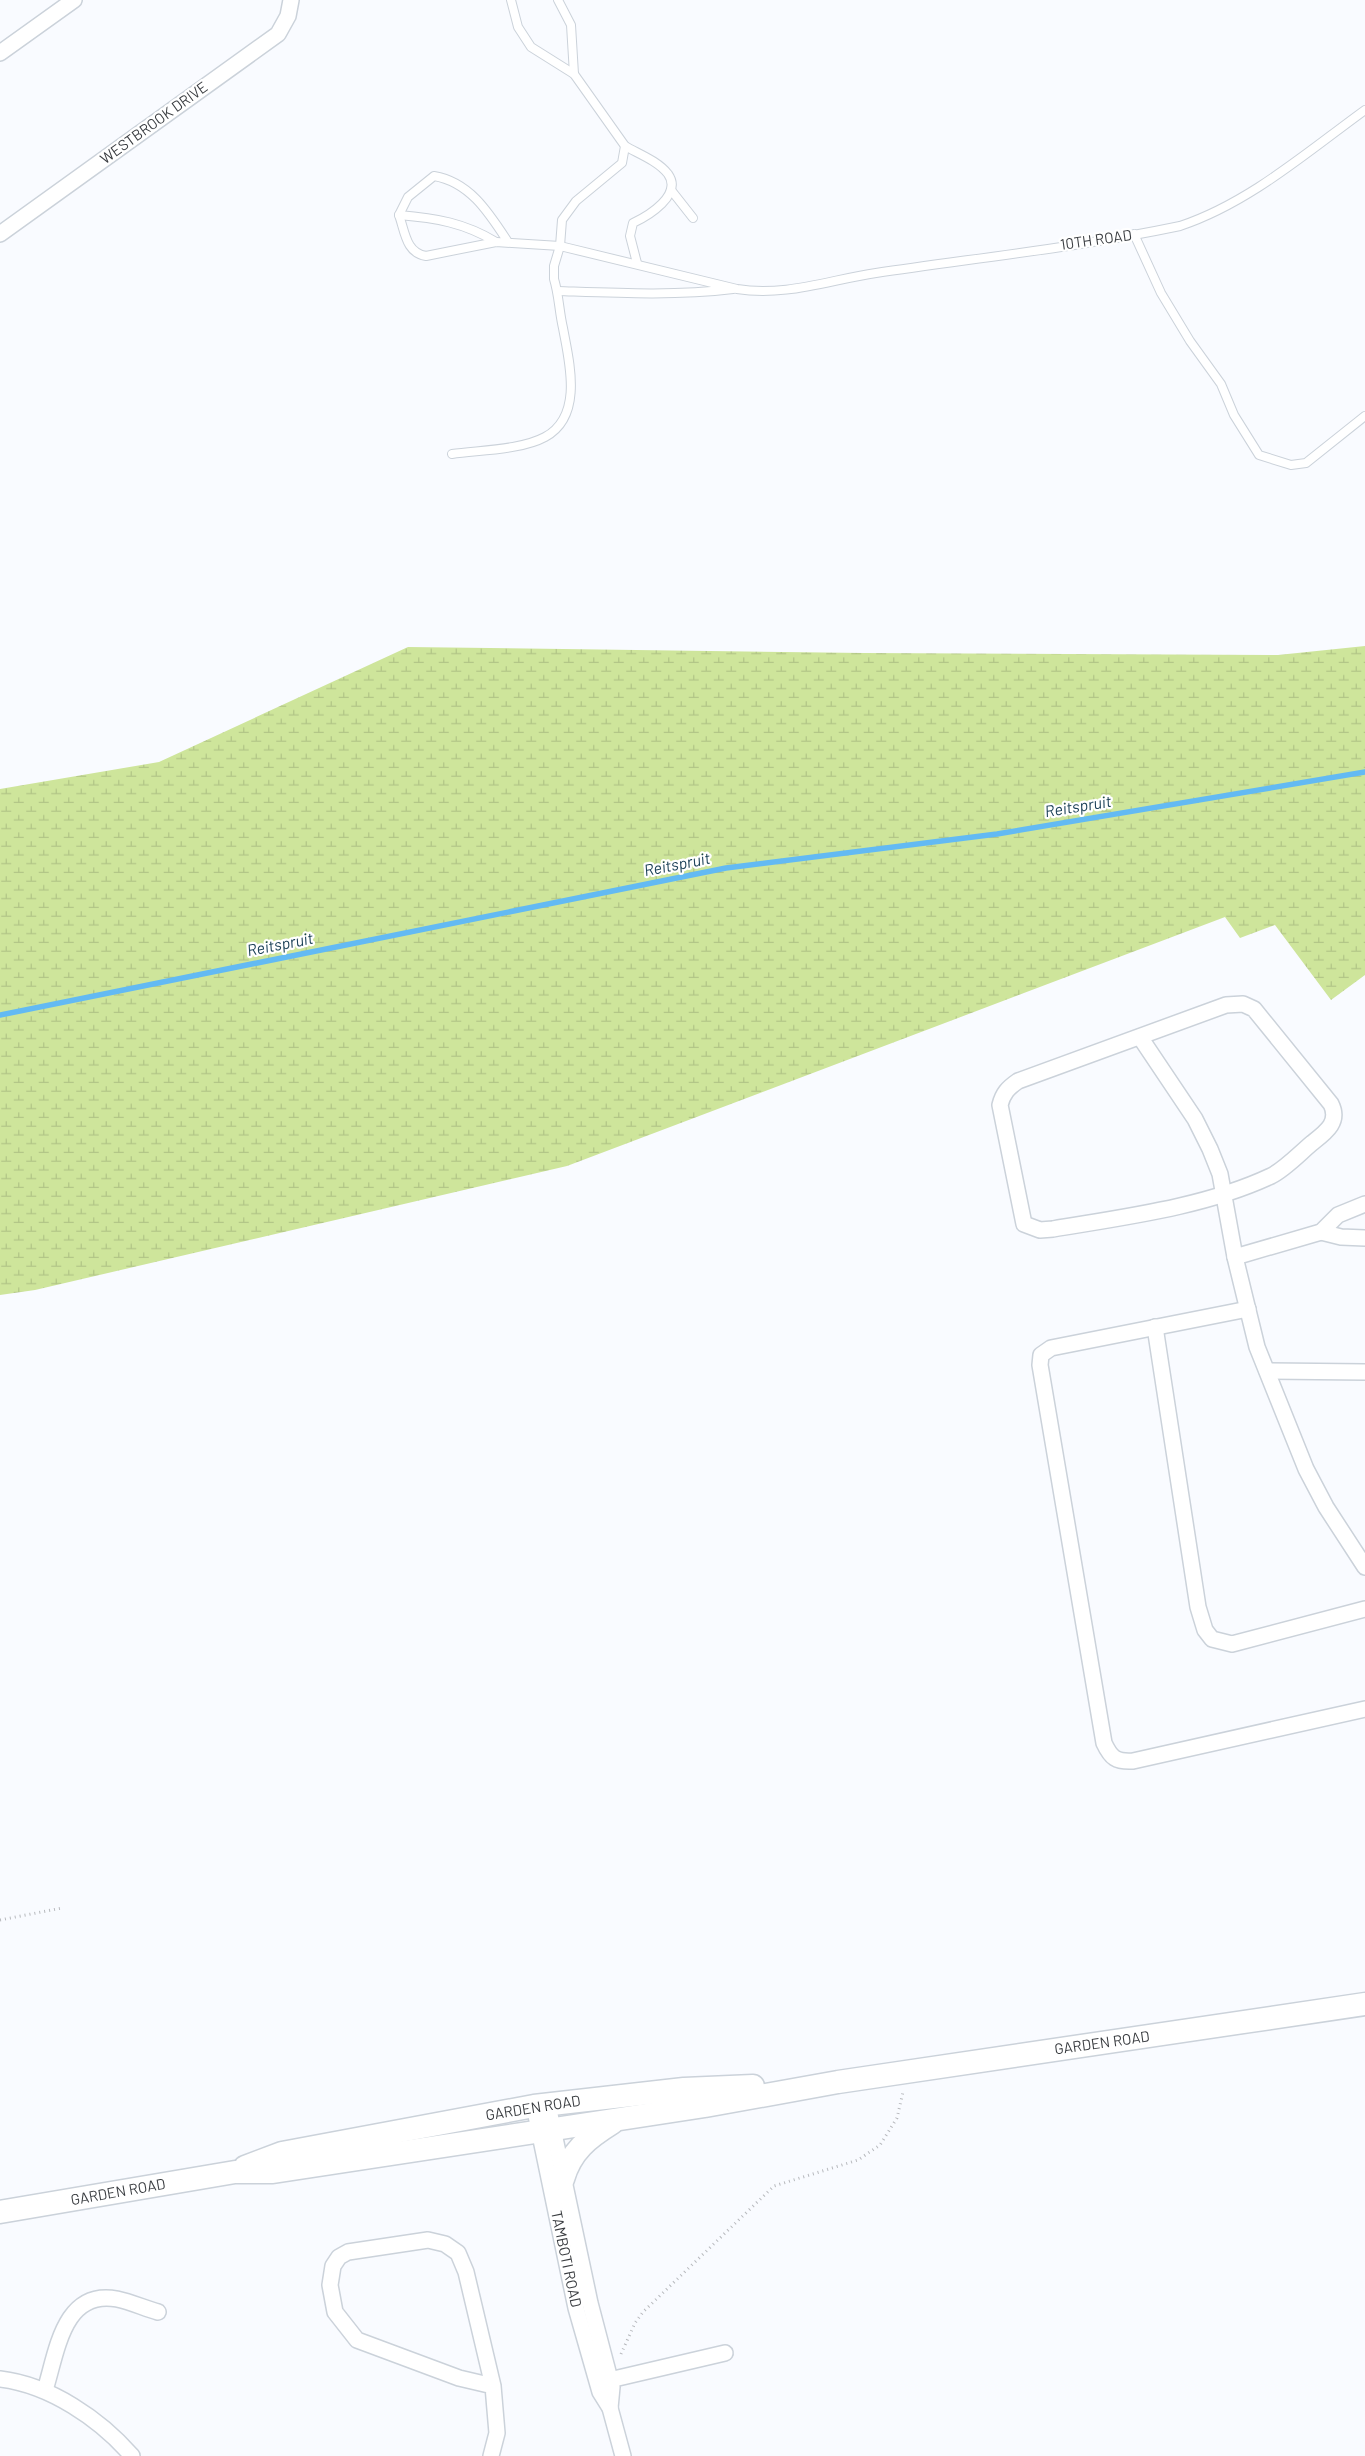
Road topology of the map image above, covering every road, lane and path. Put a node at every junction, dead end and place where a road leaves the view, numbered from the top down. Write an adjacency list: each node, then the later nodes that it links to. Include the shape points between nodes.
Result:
1 (74, 0): 5 (street)
2 (291, 0): 12 (street, WESTBROOK DRIVE, via 288,16 278,34)
3 (511, 0): 6 (lane, via 518,27 531,47)
4 (558, 0): 6 (lane, via 572,25)
5 (0, 53)
6 (574, 74): 8 (lane)
7 (1365, 110): 13 (lane, 10TH ROAD, via 1248,194 1207,217 1180,226)
8 (625, 146): 9 (lane, via 661,166 670,176); 16 (lane, via 622,163 576,201 562,220)
9 (671, 190): 11 (lane); 17 (lane, via 665,201 633,223 630,236)
10 (399, 215): 14 (lane, via 455,222); 14 (lane, via 410,248 416,255 426,256); 15 (lane, via 408,197 434,176 450,179 490,214)
11 (693, 218)
12 (0, 234)
13 (1134, 234): 18 (lane, 10TH ROAD, via 858,275 760,293); 20 (lane, via 1161,293 1221,384 1234,415 1259,455 1291,465 1306,463)
14 (496, 242): 15 (lane)
15 (508, 242): 16 (lane)
16 (560, 246): 17 (lane); 19 (lane, via 554,266)
17 (637, 263): 18 (lane)
18 (737, 289): 19 (lane, via 696,294)
19 (558, 291): 21 (lane, via 572,387 559,424 547,436 531,443)
20 (1365, 416)
21 (452, 454)
22 (1140, 1037): 23 (street, via 1195,1119 1220,1174); 23 (street, via 1226,1005 1243,1004 1254,1009 1331,1104 1335,1112 1333,1123 1321,1136 1272,1176); 23 (street, via 1018,1081 1002,1095 1000,1105 1024,1224 1040,1230 1134,1215)
23 (1224, 1194): 27 (street)
24 (1365, 1204): 25 (street, via 1338,1216)
25 (1321, 1232): 26 (street); 27 (street)
26 (1365, 1238)
27 (1235, 1257): 28 (street)
28 (1248, 1309): 29 (street); 30 (street, via 1257,1347)
29 (1155, 1327): 33 (street, via 1198,1607 1212,1639 1232,1644); 34 (street, via 1051,1348 1040,1355 1090,1666 1104,1743 1110,1755 1115,1760 1132,1761)
30 (1267, 1371): 31 (street); 32 (street, via 1306,1469)
31 (1365, 1372)
32 (1365, 1567)
33 (1365, 1609)
34 (1365, 1709)
35 (62, 1908): 36 (path)
36 (0, 1920)
37 (1365, 2004): 38 (street, GARDEN ROAD)
38 (904, 2072): 39 (street, GARDEN ROAD); 49 (path, via 900,2110 880,2145 858,2160 781,2182 764,2194 643,2312)
39 (838, 2082): 40 (street, GARDEN ROAD, via 684,2089); 41 (street, GARDEN ROAD)
40 (541, 2106): 42 (street, TAMBOTI ROAD); 43 (street, GARDEN ROAD, via 282,2153)
41 (617, 2120): 42 (street, GARDEN ROAD); 44 (street, via 578,2148)
42 (545, 2130): 43 (street, GARDEN ROAD, via 273,2172); 44 (street, TAMBOTI ROAD); 49 (street, TAMBOTI ROAD, via 576,2308)
43 (235, 2172): 45 (street, GARDEN ROAD)
44 (563, 2179): 49 (street, TAMBOTI ROAD)
45 (0, 2212)
46 (158, 2312): 51 (street, via 117,2299 96,2298 81,2304 67,2320)
47 (725, 2353): 49 (street)
48 (0, 2379): 51 (street)
49 (610, 2380): 54 (street, TAMBOTI ROAD, via 610,2408)
50 (493, 2386): 50 (street, via 466,2272 453,2248 428,2240 348,2252 339,2257 333,2266 330,2285 335,2312 356,2340 459,2378); 53 (street, via 497,2433)
51 (45, 2390): 52 (street, via 93,2420)
52 (132, 2456)
53 (491, 2456)
54 (622, 2456)

